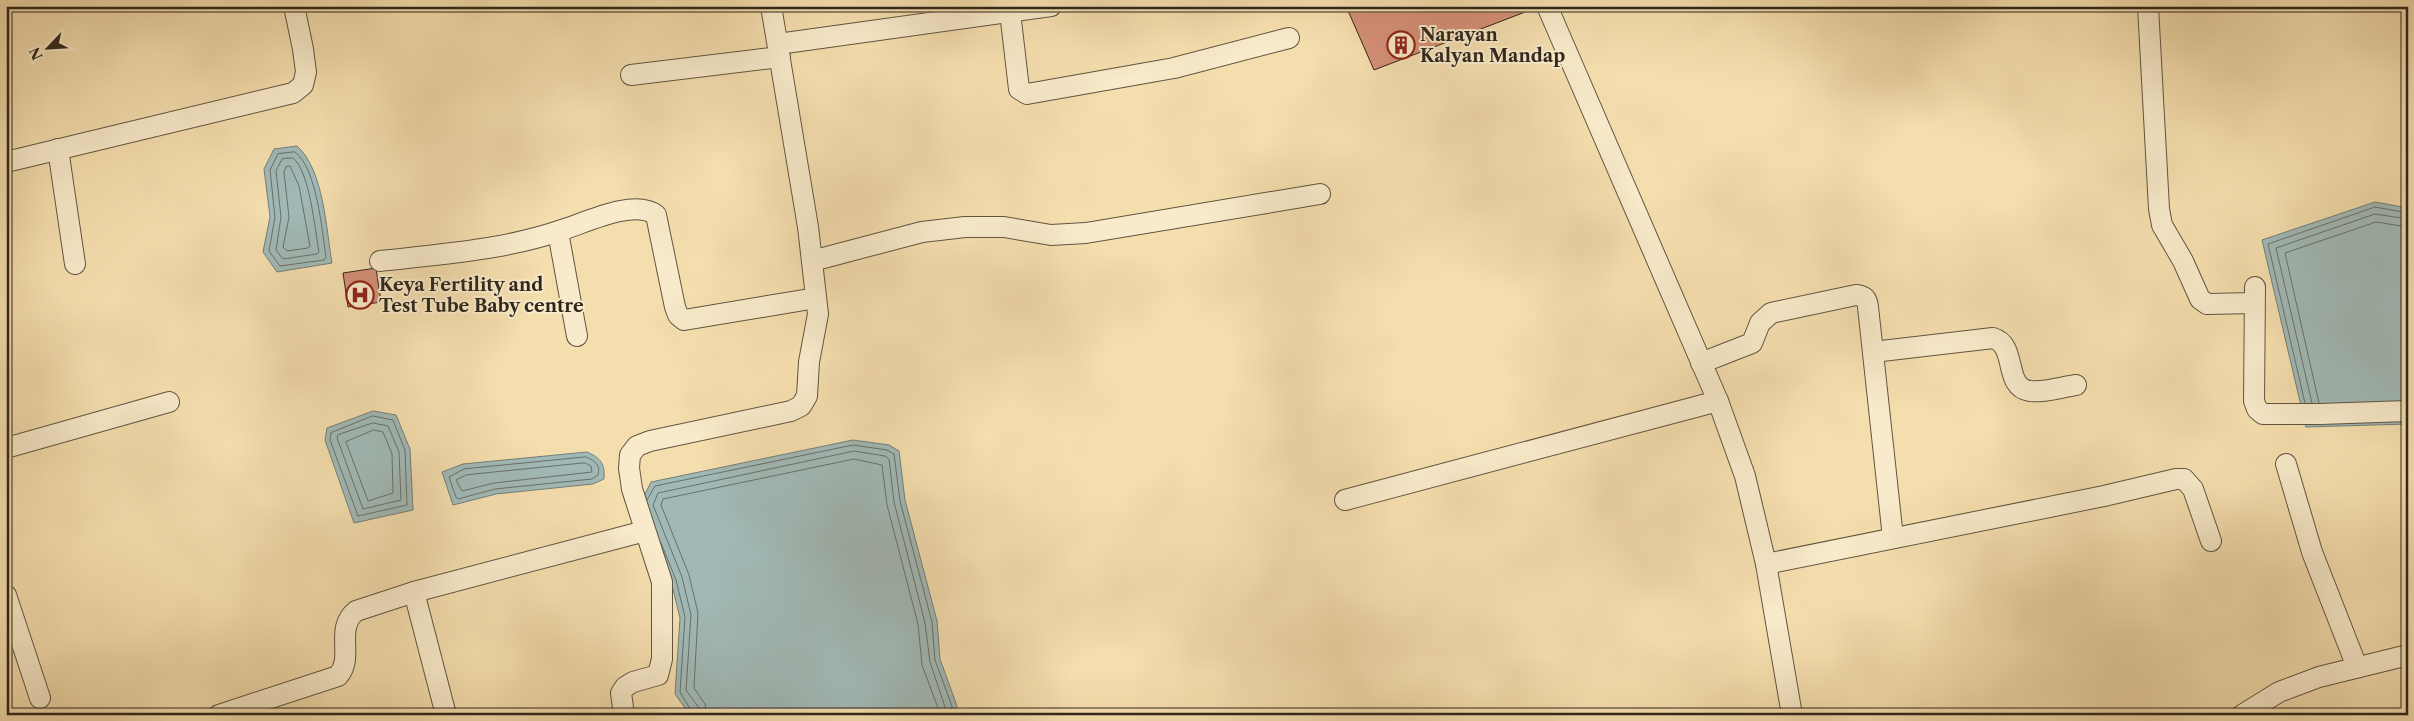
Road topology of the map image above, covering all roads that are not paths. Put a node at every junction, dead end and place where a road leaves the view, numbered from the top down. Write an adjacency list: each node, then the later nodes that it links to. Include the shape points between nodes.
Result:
1 (294, 6): 10 (street, via 306,72 303,85 293,93)
2 (771, 6): 8 (street)
3 (1051, 6): 6 (street)
4 (1547, 6): 20 (street)
5 (2148, 6): 24 (street, via 2162,225 2200,299 2207,304 2254,295 2254,401 2257,409 2263,414)
6 (1010, 12): 7 (street, via 1019,89 1028,94 1174,68); 8 (street)
7 (1289, 38)
8 (779, 50): 9 (street); 14 (street)
9 (631, 75)
10 (58, 149): 11 (street); 16 (street)
11 (6, 162)
12 (1320, 194): 14 (street, via 1086,233 1051,234 1004,226 965,226 922,232)
13 (558, 232): 15 (street, via 508,246); 17 (street, via 628,209 649,209 656,215 675,307 684,320); 18 (street)
14 (812, 261): 17 (street)
15 (380, 262)
16 (75, 264)
17 (816, 298): 28 (street, via 818,314 809,362 808,396 801,406 791,411 650,440 637,446 630,455 632,489)
18 (577, 336)
19 (1873, 352): 20 (street, via 1867,300 1856,295 1770,312 1760,323 1752,343); 21 (street, via 1993,338 2006,346 2012,374 2022,388 2030,391); 29 (street)
20 (1701, 363): 22 (street)
21 (2076, 385)
22 (1718, 401): 27 (street); 31 (street, via 1745,476)
23 (169, 402): 25 (street)
24 (2408, 411)
25 (6, 448)
26 (2286, 464): 35 (street, via 2312,552)
27 (1344, 500)
28 (645, 531): 32 (street); 39 (street, via 662,582 662,659 658,675 633,682 620,693)
29 (1893, 538): 30 (street, via 2184,479 2193,488); 31 (street)
30 (2210, 541)
31 (1766, 564): 40 (street)
32 (414, 592): 37 (street, via 356,611 349,617 344,632 344,669 338,676); 38 (street)
33 (6, 595): 36 (street)
34 (2408, 655): 35 (street)
35 (2357, 667): 41 (street, via 2318,676 2279,692)
36 (40, 698)
37 (219, 715)
38 (446, 715)
39 (624, 715)
40 (1792, 715)
41 (2242, 715)

